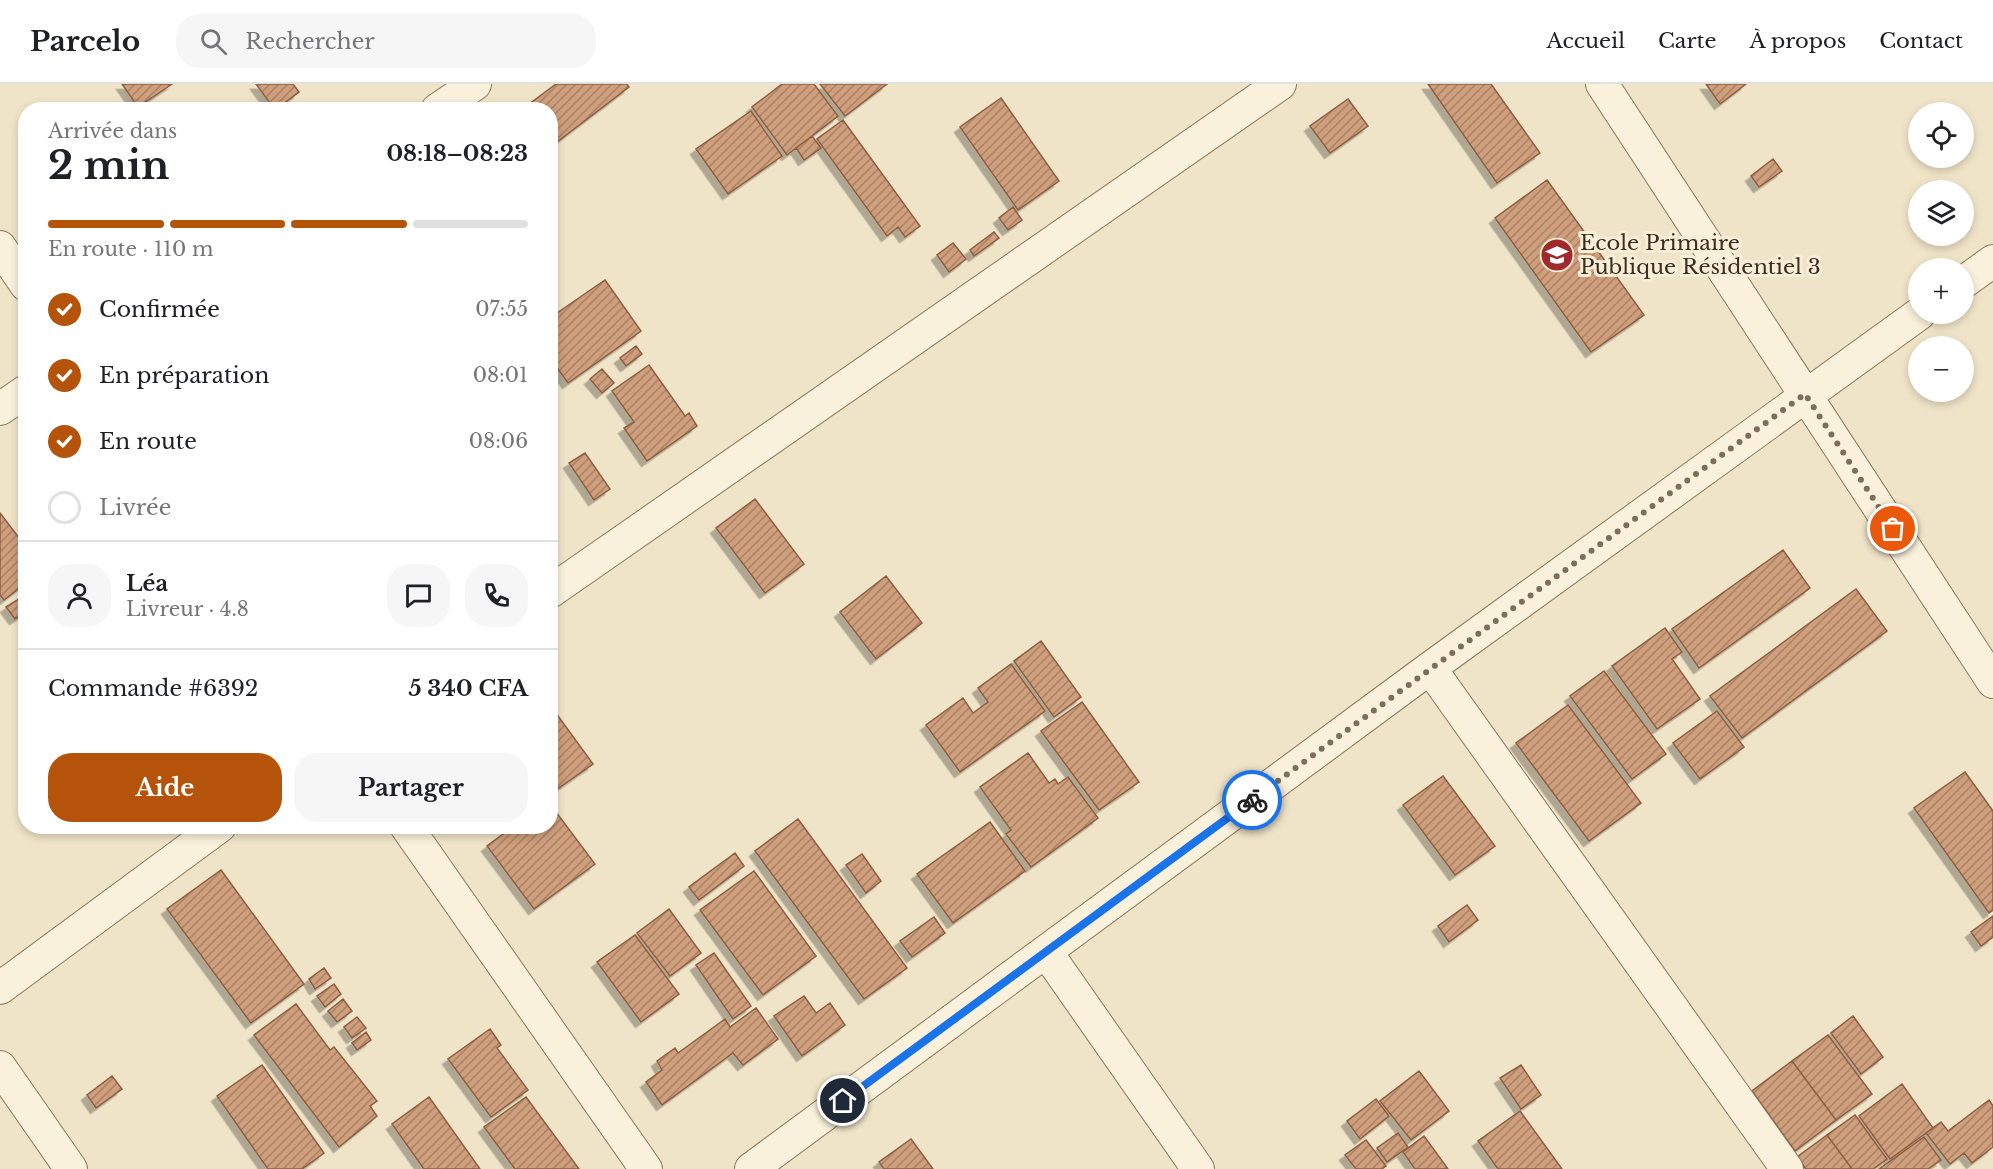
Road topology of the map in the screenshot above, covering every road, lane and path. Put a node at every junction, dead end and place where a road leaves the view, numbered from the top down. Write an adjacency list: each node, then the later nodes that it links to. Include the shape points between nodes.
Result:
1 (475, 84): 4 (street)
2 (1280, 84): 13 (street)
3 (1602, 84): 10 (street)
4 (449, 102)
5 (0, 247): 7 (street)
6 (1993, 261): 8 (street)
7 (18, 273)
8 (1974, 275)
9 (1908, 322): 10 (street)
10 (1805, 394): 14 (street); 15 (street)
11 (18, 397): 12 (street)
12 (0, 409)
13 (558, 586)
14 (1430, 668): 18 (street); 25 (street)
15 (1993, 682)
16 (209, 834): 19 (street)
17 (412, 834): 22 (street)
18 (1047, 953): 23 (street); 24 (street)
19 (0, 988)
20 (0, 1067): 21 (street)
21 (71, 1169)
22 (646, 1169)
23 (751, 1169)
24 (1198, 1169)
25 (1787, 1169)

